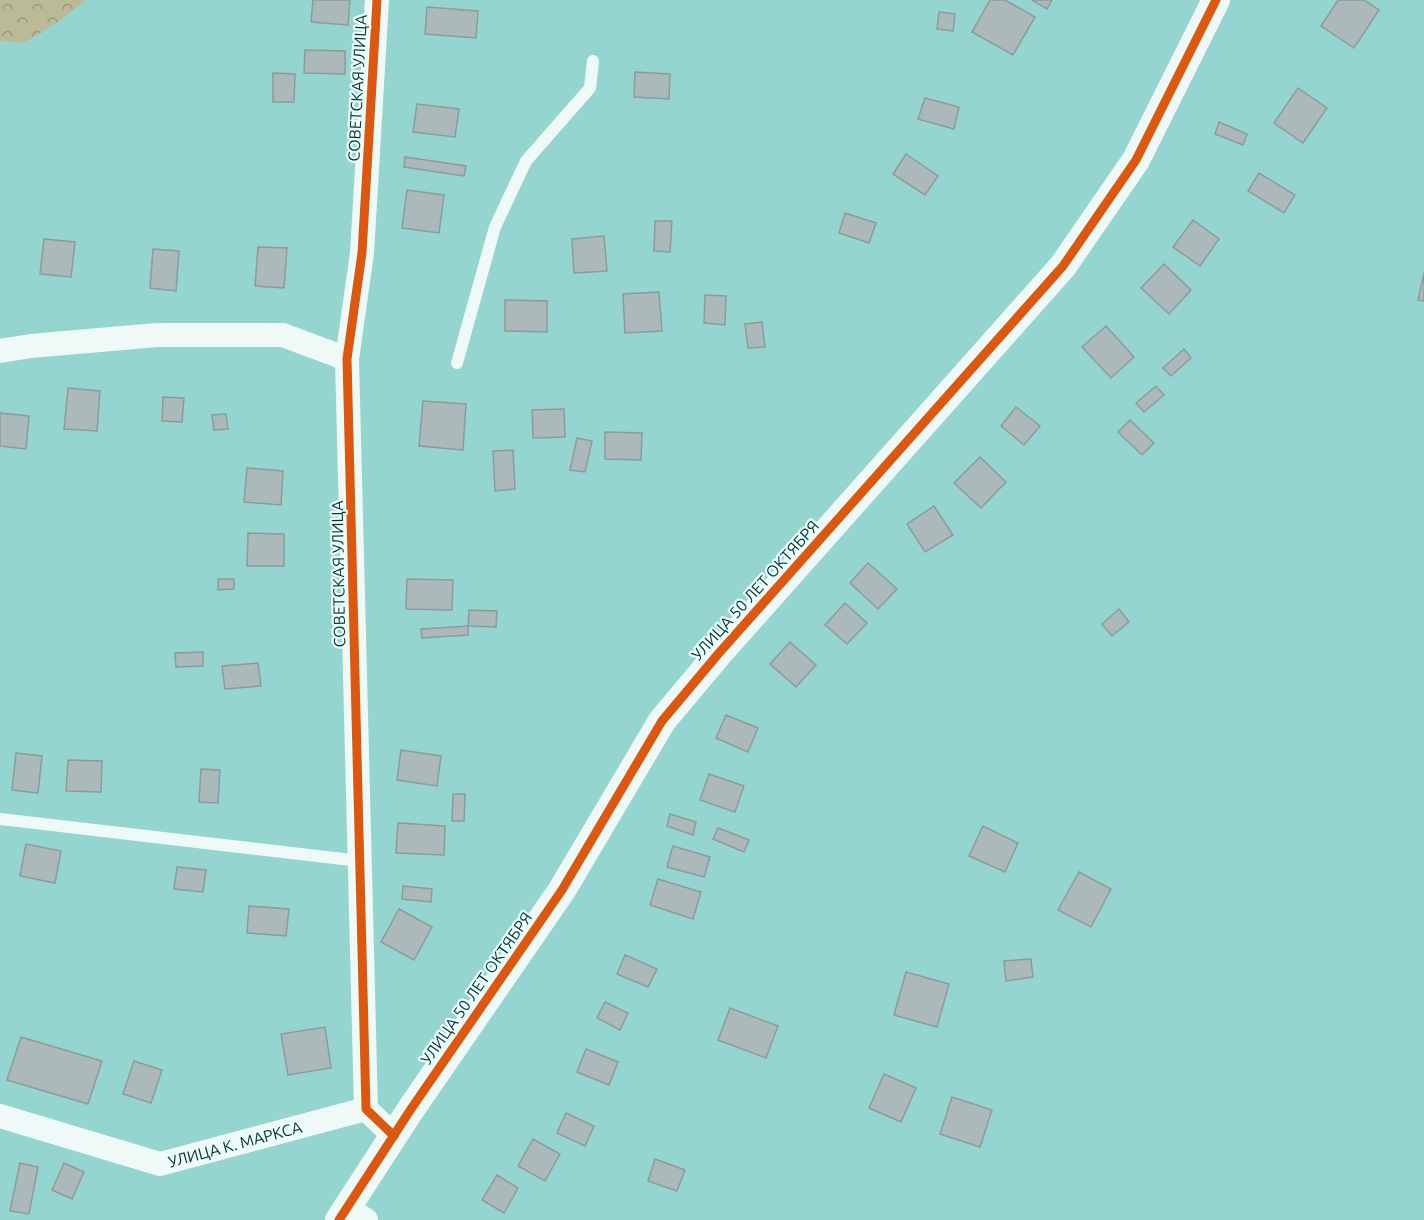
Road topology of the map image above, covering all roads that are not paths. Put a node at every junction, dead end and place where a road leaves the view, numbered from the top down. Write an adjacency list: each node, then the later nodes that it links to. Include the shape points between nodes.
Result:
1 (377, 0): 5 (street, СОВЕТСКАЯ УЛИЦА, via 362,253)
2 (1216, 0): 11 (street, УЛИЦА 50 ЛЕТ ОКТЯБРЯ, via 1136,160 1064,266 662,721 562,890)
3 (593, 61): 6 (lane, via 590,88 526,161 495,227)
4 (0, 351): 5 (street, via 157,335 283,335)
5 (348, 359): 8 (street, СОВЕТСКАЯ УЛИЦА)
6 (457, 363)
7 (0, 819): 8 (lane)
8 (360, 861): 9 (street, СОВЕТСКАЯ УЛИЦА)
9 (366, 1109): 10 (street, УЛИЦА К. МАРКСА, via 160,1164); 11 (street)
10 (2, 1119)
11 (394, 1136): 12 (street, УЛИЦА 50 ЛЕТ ОКТЯБРЯ)
12 (351, 1216)

